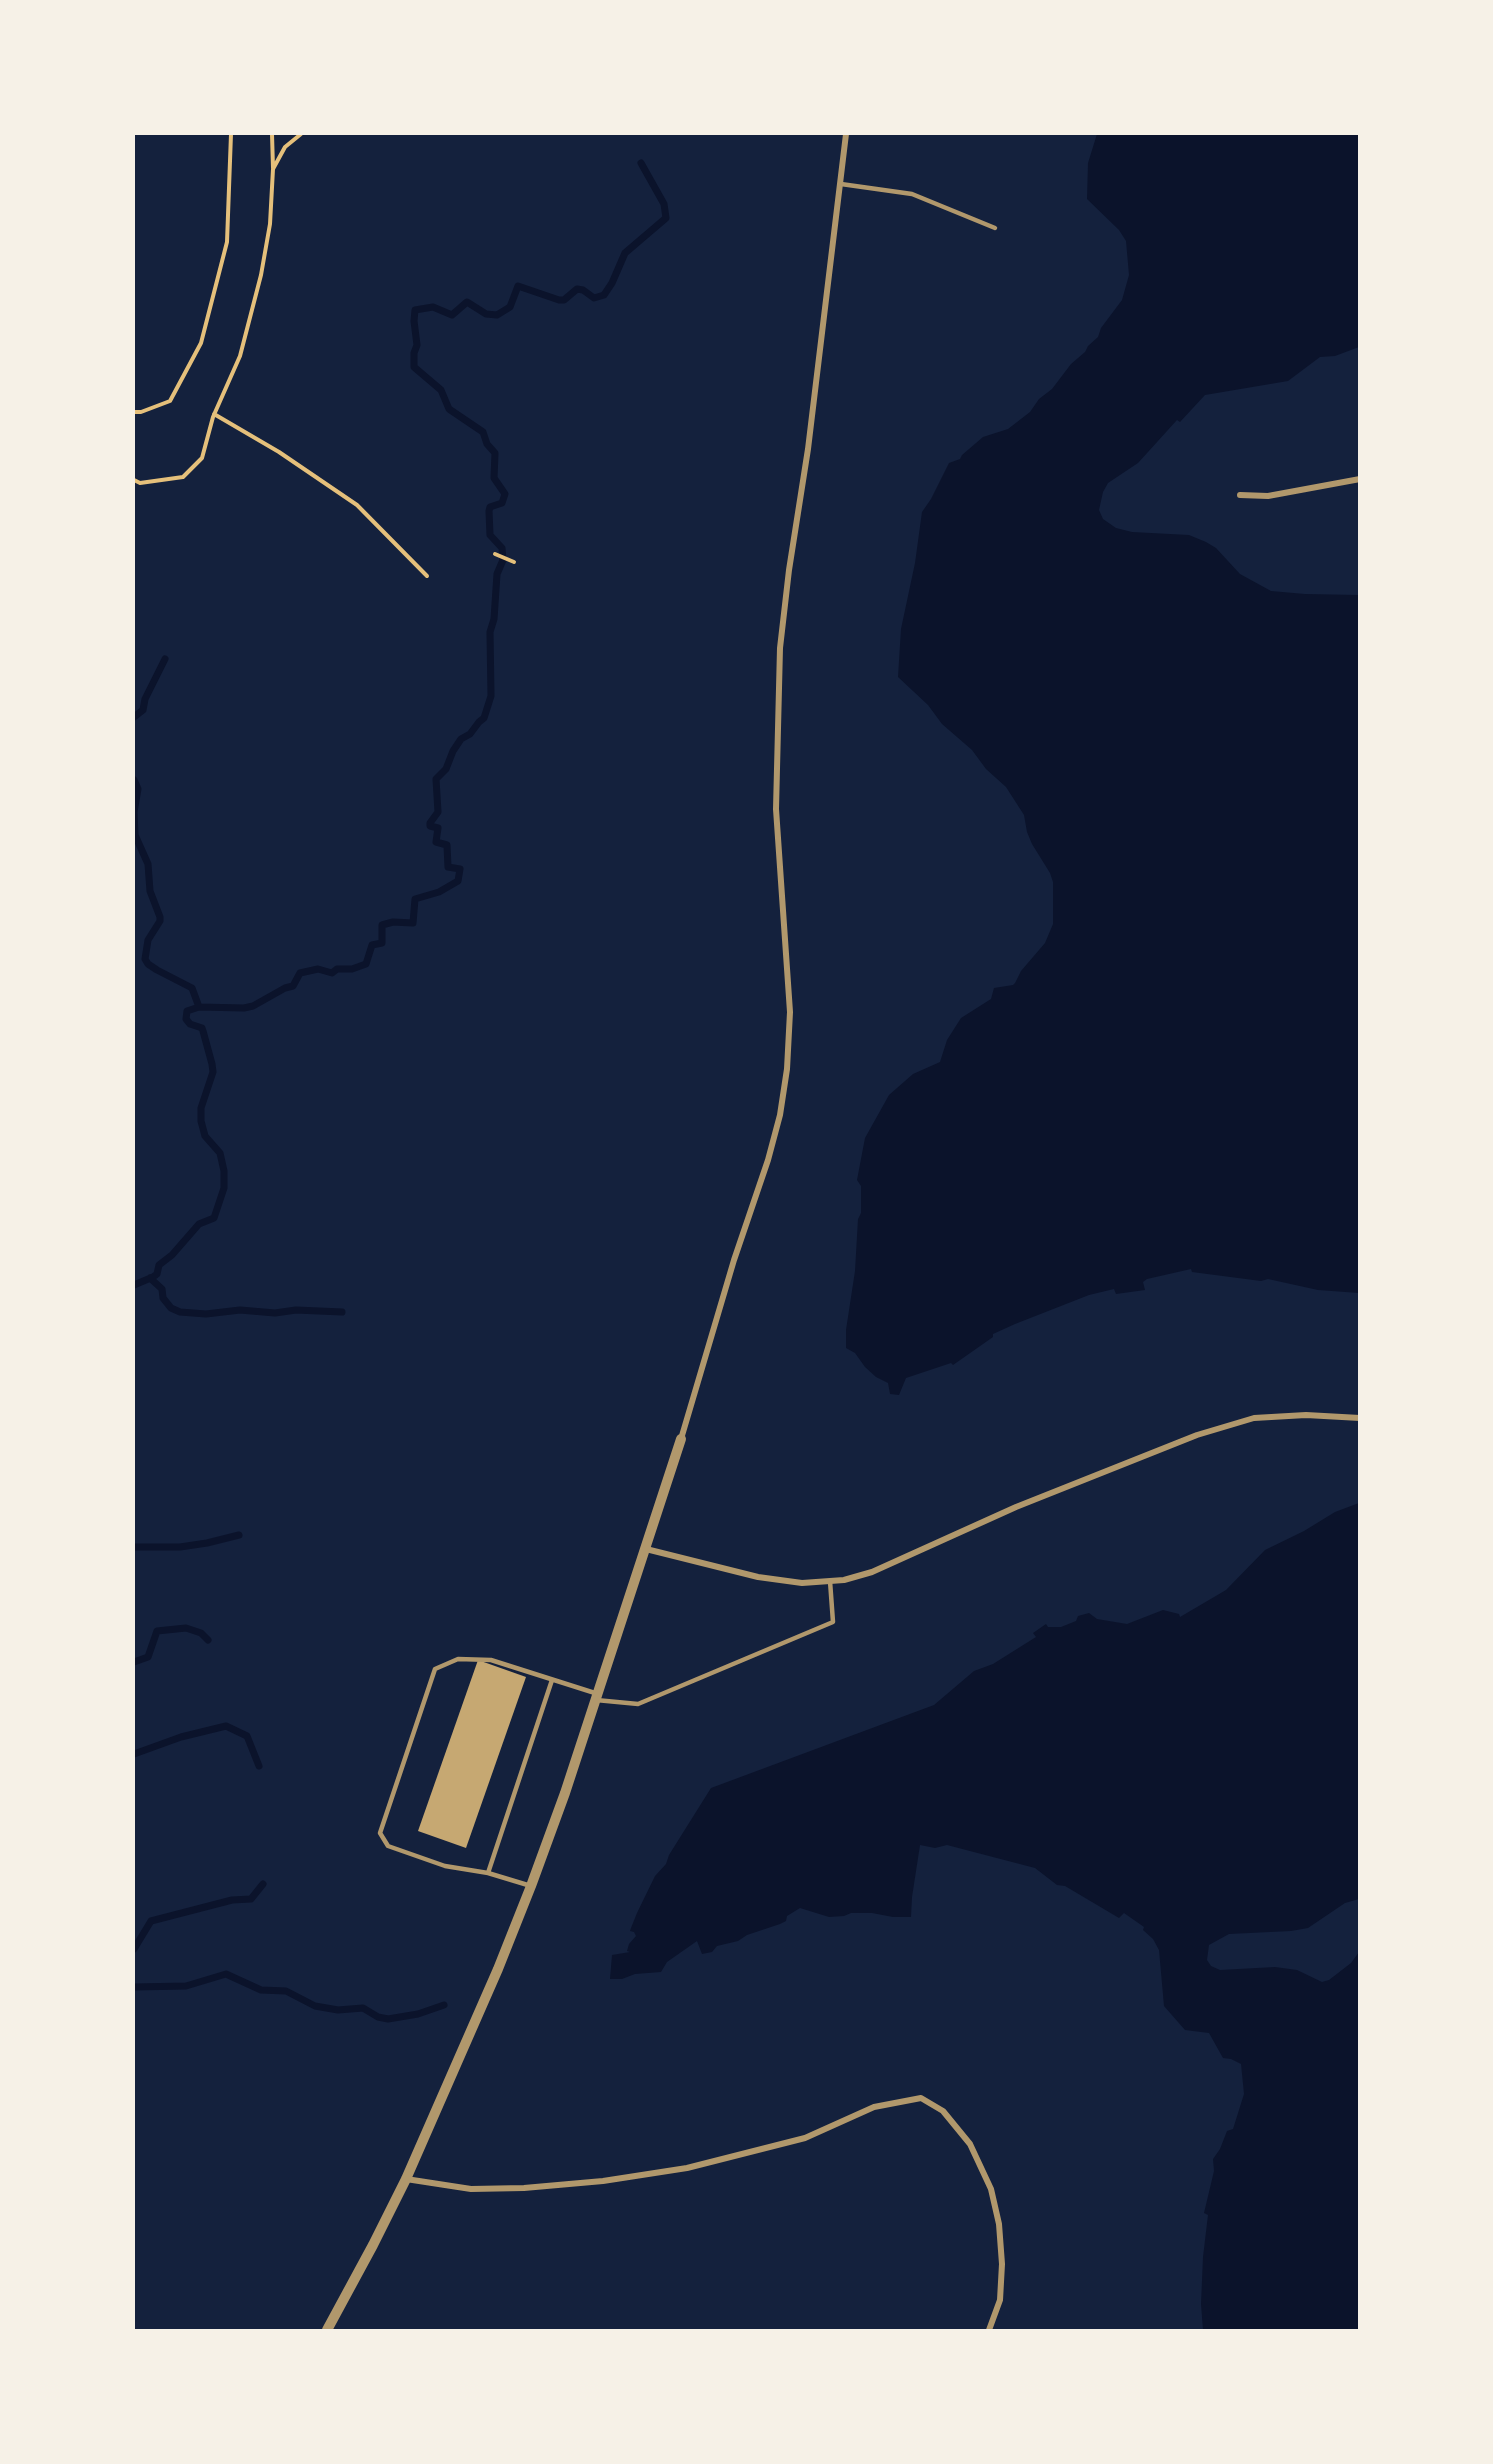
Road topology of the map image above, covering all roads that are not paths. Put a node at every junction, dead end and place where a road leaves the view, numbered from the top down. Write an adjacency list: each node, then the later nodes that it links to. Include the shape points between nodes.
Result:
1 (846, 134): 2 (street)
2 (841, 184): 3 (lane, via 912,194); 7 (street, via 780,648 776,809 789,1001 787,1070 768,1160)
3 (995, 228)
4 (1359, 479): 5 (street, via 1268,496)
5 (1240, 495)
6 (1359, 1418): 9 (street, via 1306,1414 1254,1418 1197,1435 1016,1507 872,1572)
7 (681, 1439): 8 (street)
8 (646, 1549): 9 (street, via 758,1577 802,1583); 11 (street)
9 (830, 1581): 11 (lane, via 833,1622 638,1704)
10 (552, 1680): 11 (lane); 12 (lane); 12 (lane, via 491,1660 458,1659 435,1669 380,1833 388,1846 446,1866)
11 (597, 1697): 13 (street)
12 (488, 1873): 13 (lane)
13 (531, 1886): 14 (street)
14 (406, 2179): 15 (street); 16 (street, via 471,2189 524,2188 687,2168 805,2138 874,2108 921,2098 943,2111 970,2144 991,2189 1002,2264 1000,2300)
15 (327, 2331)
16 (989, 2331)

